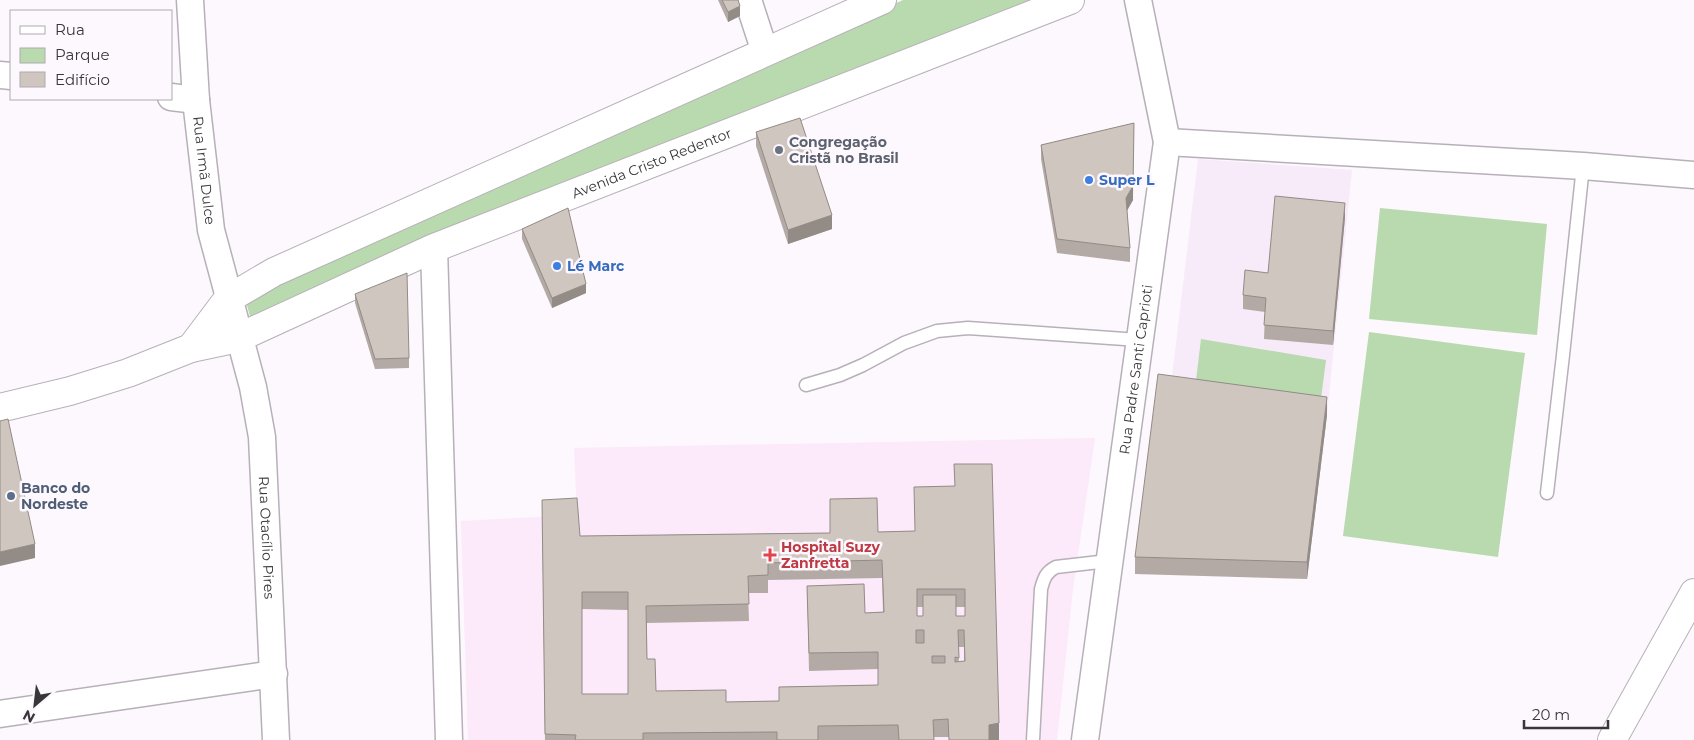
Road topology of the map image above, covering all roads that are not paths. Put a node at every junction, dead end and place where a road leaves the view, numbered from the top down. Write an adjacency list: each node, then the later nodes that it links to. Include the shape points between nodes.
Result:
1 (190, 0): 7 (street, Rua Irmã Dulce)
2 (748, 0): 6 (street)
3 (882, 0): 6 (main road)
4 (1070, 0): 11 (main road, Avenida Cristo Redentor)
5 (1138, 0): 8 (street, Rua Padre Santi Caprioti)
6 (765, 52): 12 (main road, via 274,272)
7 (184, 99): 12 (street, Rua Irmã Dulce, via 210,230)
8 (1167, 142): 9 (street); 14 (street, Rua Padre Santi Caprioti)
9 (1583, 166): 10 (street); 18 (lane)
10 (1694, 175)
11 (434, 248): 13 (main road, Avenida Cristo Redentor); 24 (street)
12 (228, 298): 13 (street, Rua Irmã Dulce); 15 (main road)
13 (238, 338): 15 (main road, Avenida Cristo Redentor); 21 (street, Rua Otacílio Pires, via 253,387 262,437)
14 (1139, 340): 16 (lane, via 968,328 937,331 904,343 840,375); 19 (street, Rua Padre Santi Caprioti)
15 (191, 348): 17 (main road, Avenida Cristo Redentor, via 128,373)
16 (806, 385)
17 (0, 408)
18 (1547, 493)
19 (1108, 562): 25 (lane, via 1056,567 1044,579); 26 (street, Rua Padre Santi Caprioti)
20 (1694, 593): 27 (main road)
21 (274, 674): 22 (street); 23 (street, Rua Otacílio Pires)
22 (0, 714)
23 (276, 740)
24 (449, 740)
25 (1034, 740)
26 (1085, 740)
27 (1612, 740)

